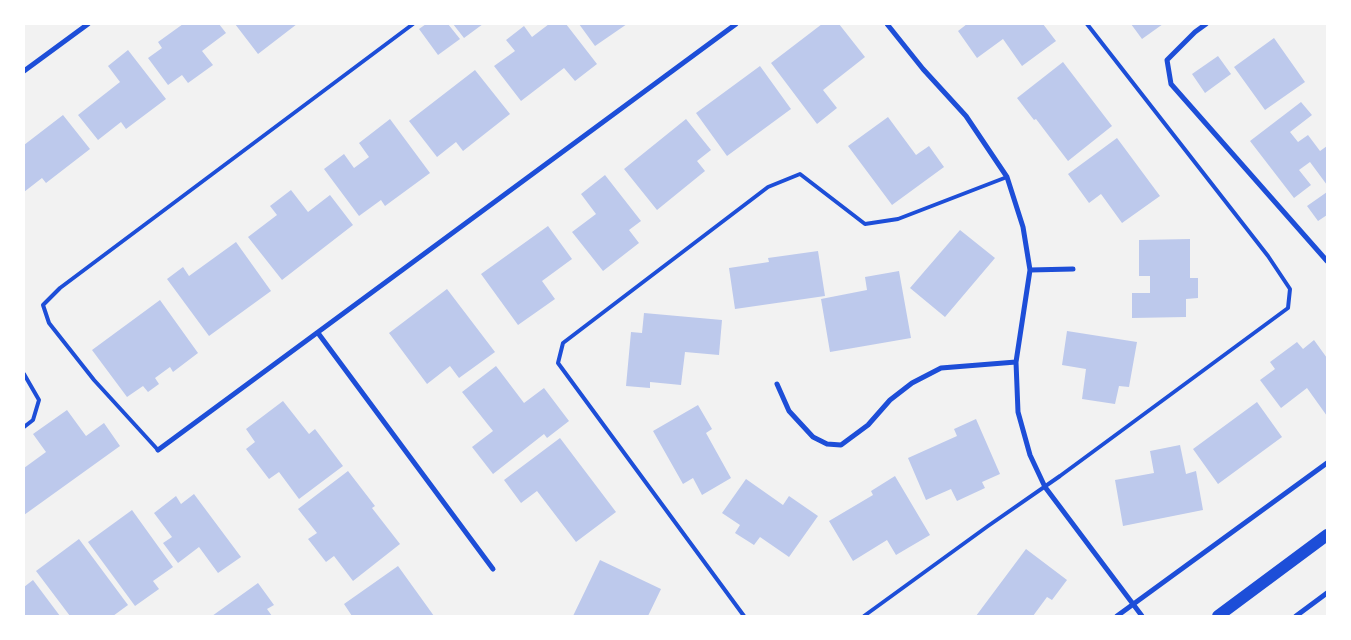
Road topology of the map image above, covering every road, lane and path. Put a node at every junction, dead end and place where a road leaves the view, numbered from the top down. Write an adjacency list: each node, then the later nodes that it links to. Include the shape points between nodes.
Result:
1 (88, 24): 7 (street)
2 (413, 24): 17 (lane, via 60,288 44,305 49,323 94,380)
3 (736, 24): 12 (street)
4 (887, 24): 8 (street, via 966,116)
5 (1086, 24): 19 (lane, via 1268,256 1290,289 1288,308)
6 (1206, 24): 9 (street, via 1167,60 1171,84)
7 (24, 71)
8 (1006, 178): 11 (street, via 1023,227); 24 (lane, via 898,219 865,224 800,174 768,187 563,343 558,362)
9 (1327, 260)
10 (1073, 269): 11 (street)
11 (1030, 270): 13 (street)
12 (318, 334): 17 (street); 21 (street)
13 (1016, 362): 15 (street, via 941,368 912,383 890,400 868,425 841,445 827,444 813,437 789,411); 19 (street, via 1018,412 1030,455)
14 (24, 374): 16 (lane, via 39,400 33,420)
15 (778, 384)
16 (24, 427)
17 (158, 450)
18 (1327, 463): 23 (street)
19 (1045, 487): 23 (street); 25 (lane)
20 (1327, 535): 28 (main road)
21 (493, 569)
22 (1327, 593): 29 (street)
23 (1132, 605): 26 (street); 27 (street)
24 (744, 616)
25 (864, 616)
26 (1117, 616)
27 (1142, 616)
28 (1218, 616)
29 (1296, 616)

